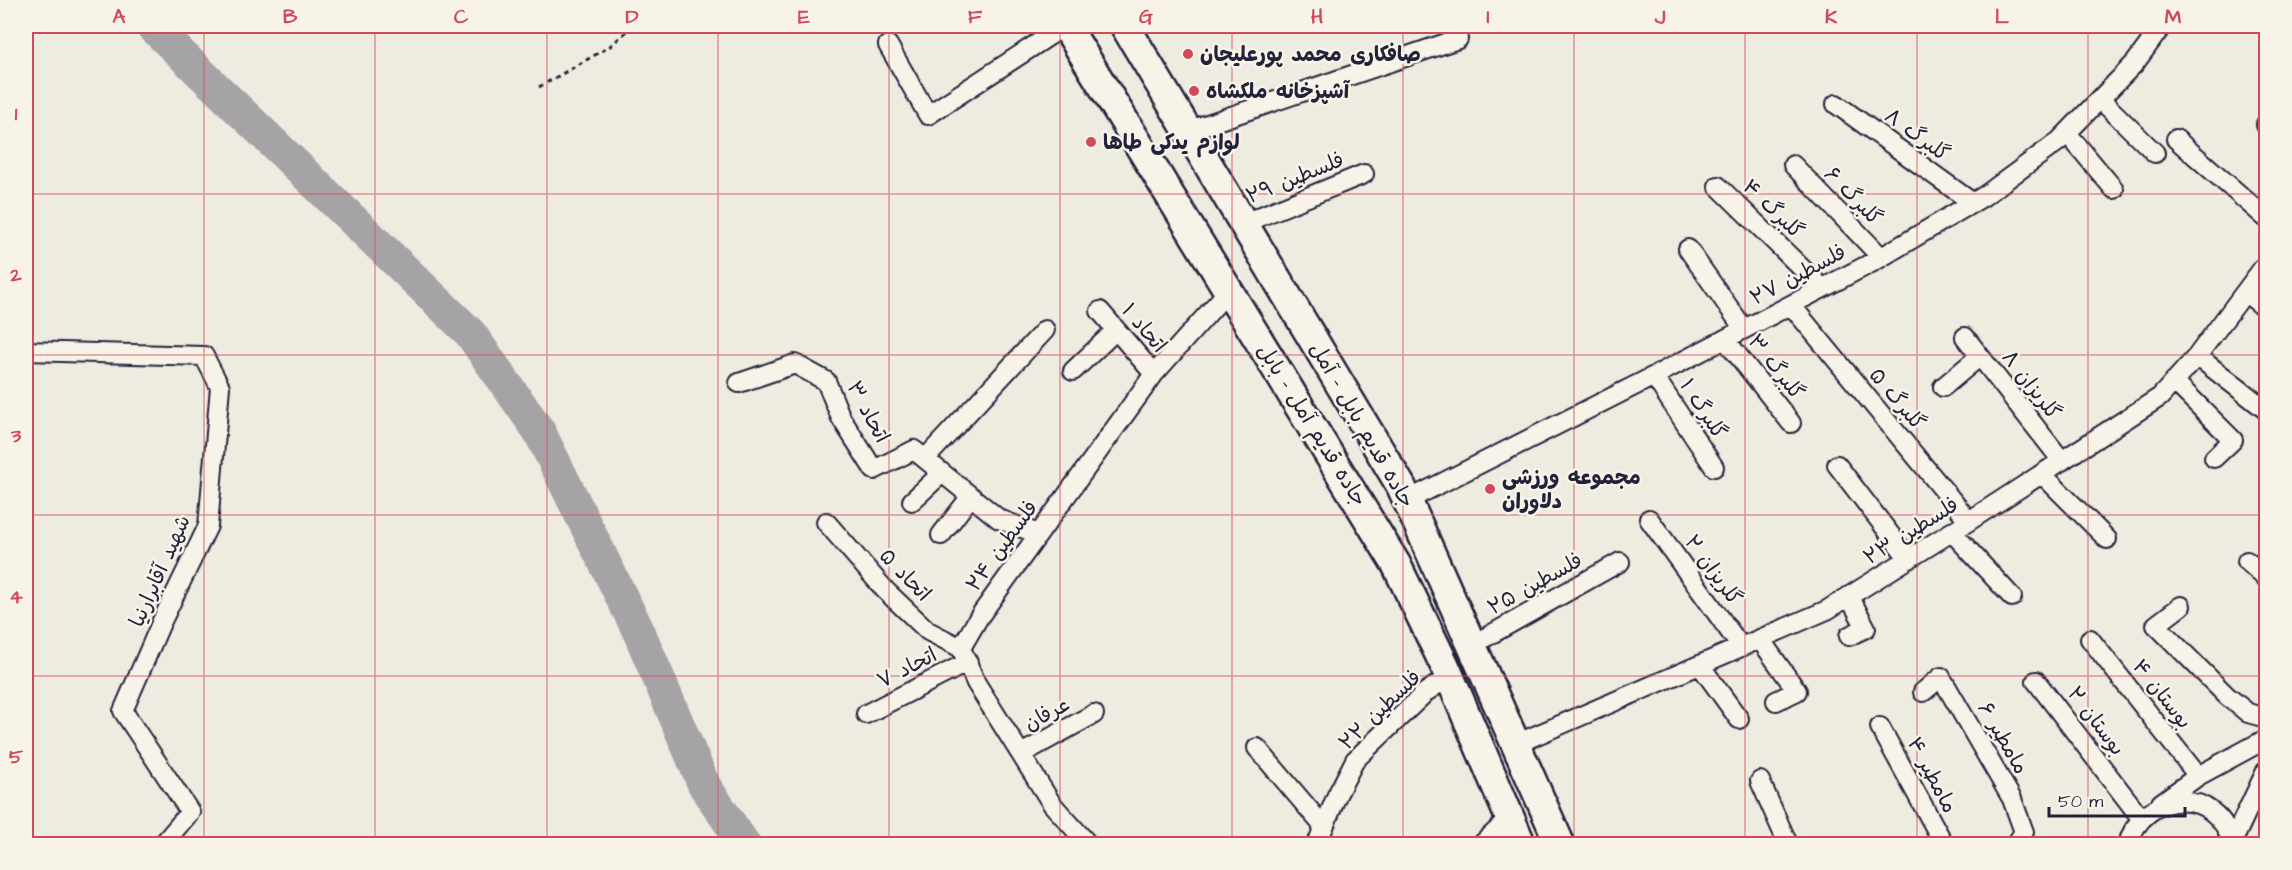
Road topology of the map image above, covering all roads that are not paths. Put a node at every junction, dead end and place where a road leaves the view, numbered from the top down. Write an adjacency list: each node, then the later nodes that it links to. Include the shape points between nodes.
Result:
1 (1065, 26): 5 (street, via 928,115); 23 (main road, جاده قدیم آمل - بابل)
2 (1125, 26): 8 (main road, جاده قدیم بابل - آمل)
3 (2162, 26): 6 (street, فلسطین ۲۷, via 2135,63)
4 (1458, 39): 8 (street)
5 (888, 45)
6 (2100, 99): 9 (street, فلسطین ۲۷); 11 (street)
7 (1836, 105): 16 (street, گلبرگ ۸)
8 (1186, 131): 18 (main road, جاده قدیم بابل - آمل)
9 (2067, 132): 15 (street); 16 (street, فلسطین ۲۷)
10 (2176, 139): 17 (street)
11 (2155, 153)
12 (1793, 165): 20 (street, گلبرگ ۶)
13 (1364, 174): 18 (street, فلسطین ۲۹)
14 (1718, 186): 22 (street, گلبرگ ۴)
15 (2114, 189)
16 (1973, 203): 20 (street, فلسطین ۲۷)
17 (2266, 218)
18 (1244, 223): 52 (main road, جاده قدیم بابل - آمل)
19 (1688, 249): 28 (street)
20 (1881, 257): 22 (street, فلسطین ۲۷)
21 (2266, 264): 24 (street, فلسطین ۲۳)
22 (1822, 288): 25 (street, فلسطین ۲۷)
23 (1229, 290): 37 (street, فلسطین ۲۴); 75 (main road, جاده قدیم آمل - بابل, via 1396,564)
24 (2246, 293): 26 (street); 35 (street, فلسطین ۲۳)
25 (1791, 305): 28 (street, فلسطین ۲۷); 55 (street, گلبرگ ۵)
26 (2266, 309)
27 (1100, 311): 30 (street, اتحاد ۱)
28 (1744, 329): 32 (street, فلسطین ۲۷)
29 (1045, 330): 45 (street)
30 (1116, 330): 36 (street); 37 (street, اتحاد ۱)
31 (1965, 337): 34 (street, گلریزان ۸)
32 (1725, 339): 38 (street, فلسطین ۲۷); 43 (street, گلبرگ ۳)
33 (26, 351): 94 (street, شهید آقابرارنیا, via 204,356 220,387 208,526 123,711 190,812)
34 (1980, 356): 41 (street); 46 (street, گلریزان ۸)
35 (2197, 356): 39 (street, فلسطین ۲۳); 42 (street)
36 (1073, 371)
37 (1154, 374): 58 (street, فلسطین ۲۴)
38 (1654, 376): 48 (street, گلبرگ ۱); 52 (street, فلسطین ۲۷)
39 (2174, 381): 44 (street, via 2233,440); 46 (street, فلسطین ۲۳, via 2160,397)
40 (739, 382): 45 (street, اتحاد ۳, via 795,364 826,381 841,418 874,470 914,450)
41 (1943, 387)
42 (2266, 410)
43 (1791, 423)
44 (2214, 458)
45 (925, 459): 49 (street)
46 (2062, 461): 50 (street, فلسطین ۲۳)
47 (1837, 465): 61 (street)
48 (1714, 467)
49 (942, 473): 51 (street); 53 (street)
50 (2042, 474): 55 (street, فلسطین ۲۳); 60 (street)
51 (971, 496): 58 (street, via 999,519); 59 (street)
52 (1408, 500): 71 (main road, جاده قدیم بابل - آمل)
53 (912, 501)
54 (1649, 519): 72 (street, گلریزان ۲)
55 (1969, 521): 57 (street, فلسطین ۲۳)
56 (826, 522): 73 (street, اتحاد ۵, via 886,591 928,631)
57 (1952, 532): 61 (street, فلسطین ۲۳); 66 (street)
58 (1038, 534): 73 (street, فلسطین ۲۴, via 979,617)
59 (941, 535)
60 (2107, 539)
61 (1909, 559): 65 (street, فلسطین ۲۳)
62 (2247, 561): 64 (street)
63 (1620, 562): 71 (street, فلسطین ۲۵)
64 (2266, 578)
65 (1849, 596): 68 (street, via 1866,628); 69 (street, فلسطین ۲۳, via 1827,610)
66 (2012, 597)
67 (2181, 606): 81 (street, via 2156,625 2227,696 2248,713)
68 (1850, 636)
69 (1760, 639): 72 (street, فلسطین ۲۳); 78 (street, via 1797,691)
70 (2090, 639): 89 (street, بوستان ۴)
71 (1472, 645): 85 (main road, جاده قدیم بابل - آمل)
72 (1741, 647): 74 (street, فلسطین ۲۳)
73 (965, 655): 79 (street, اتحاد ۷); 87 (street, via 976,683)
74 (1700, 665): 82 (street); 85 (street, فلسطین ۲۳)
75 (1449, 678): 92 (main road, جاده قدیم آمل - بابل); 93 (street, فلسطین ۲۲, via 1426,692 1355,760)
76 (2036, 681): 91 (street, بوستان ۲)
77 (1923, 692): 102 (street, مامطیر ۶, via 1941,677 2012,798 2024,832)
78 (1776, 701)
79 (867, 714)
80 (1094, 714): 87 (street, عرفان)
81 (2266, 718)
82 (1739, 719)
83 (1880, 727): 101 (street, مامطیر ۴)
84 (2266, 739): 89 (street)
85 (1516, 744): 99 (main road, جاده قدیم بابل - آمل)
86 (1257, 748): 93 (street)
87 (1021, 754): 95 (street, via 1053,804)
88 (2266, 771): 104 (street)
89 (2198, 776): 91 (street)
90 (1760, 781): 100 (street)
91 (2147, 813): 103 (street); 104 (street, via 2169,802 2201,806 2225,827)
92 (1510, 818): 97 (street); 98 (main road, جاده قدیم آمل - بابل)
93 (1324, 827): 96 (street, فلسطین ۲۲)
94 (163, 844)
95 (1088, 844)
96 (1317, 844)
97 (1482, 844)
98 (1521, 844)
99 (1560, 844)
100 (1788, 844)
101 (1944, 844)
102 (2016, 844)
103 (2128, 844)
104 (2232, 844)

